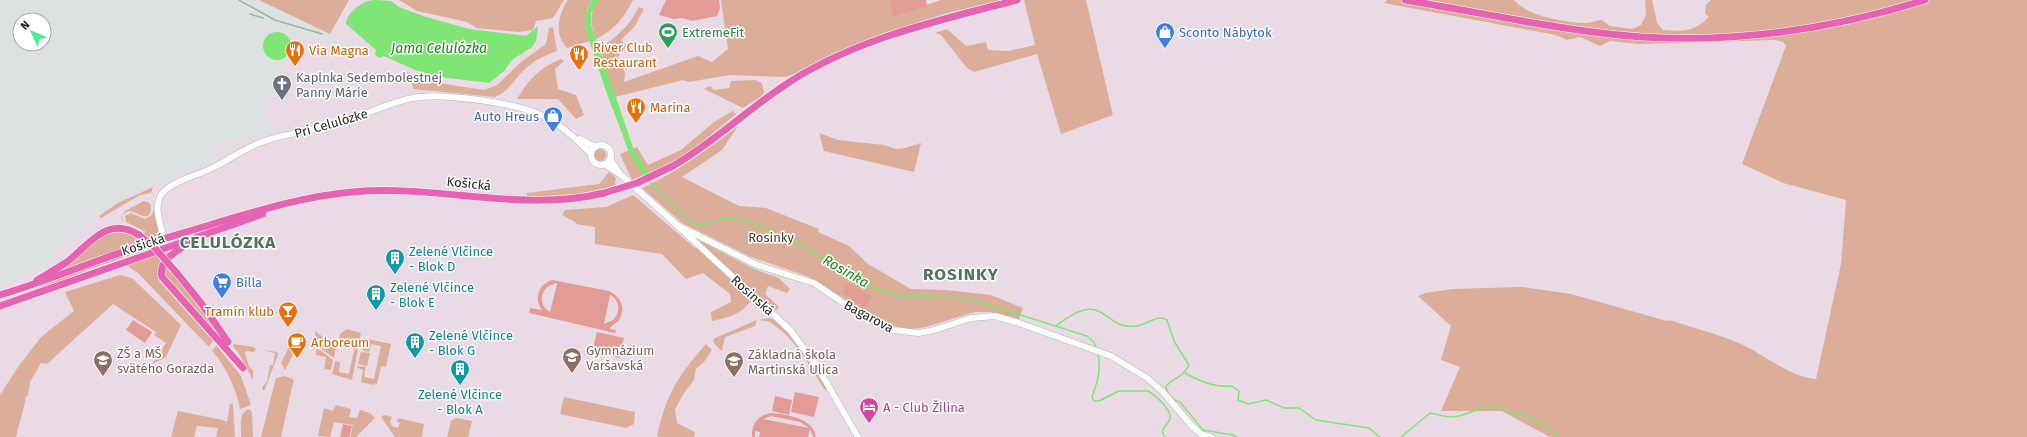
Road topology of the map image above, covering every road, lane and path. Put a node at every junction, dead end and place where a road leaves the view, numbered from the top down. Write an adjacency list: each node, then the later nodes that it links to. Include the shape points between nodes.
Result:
1 (1017, 0): 10 (main road, Košická, bridge, via 862,45 804,74 748,112 698,151 673,166 637,183 604,194 571,199 521,200 393,190 343,193)
2 (1405, 0): 3 (main road, via 1600,33 1702,38 1767,34 1819,27 1871,16)
3 (1925, 0)
4 (574, 137): 5 (street, Pri Celulózke); 6 (street, Pri Celulózke); 13 (street, Pri Celulózke, via 540,114 525,110 452,97 414,97 337,124 262,142 206,171 172,185 162,193 158,203)
5 (595, 147): 6 (street); 7 (street, Pri Celulózke, via 607,147)
6 (591, 154): 8 (street, Pri Celulózke, via 594,163)
7 (610, 159): 8 (street); 9 (street, Rosinská)
8 (604, 164): 9 (street, Rosinská)
9 (621, 175): 11 (street, Rosinská)
10 (293, 202): 12 (main road, Košická, via 281,209); 13 (main road, Košická)
11 (677, 225): 20 (street, Rosinská, via 790,330 818,368); 21 (street, Bagarova, via 757,265 814,284 860,314 893,330 918,333 971,318 995,316 1019,322 1118,358 1163,392 1200,434)
12 (196, 238): 14 (main road, Košická); 19 (main road, via 164,261 162,277)
13 (164, 239): 14 (main road); 15 (main road, Košická)
14 (159, 251): 17 (main road, Košická)
15 (26, 287): 16 (main road, Košická); 18 (main road, bridge, via 67,262 100,233 120,228 130,230 154,246 201,303)
16 (0, 296)
17 (0, 306)
18 (228, 342)
19 (243, 368)
20 (858, 437)
21 (1211, 437)

